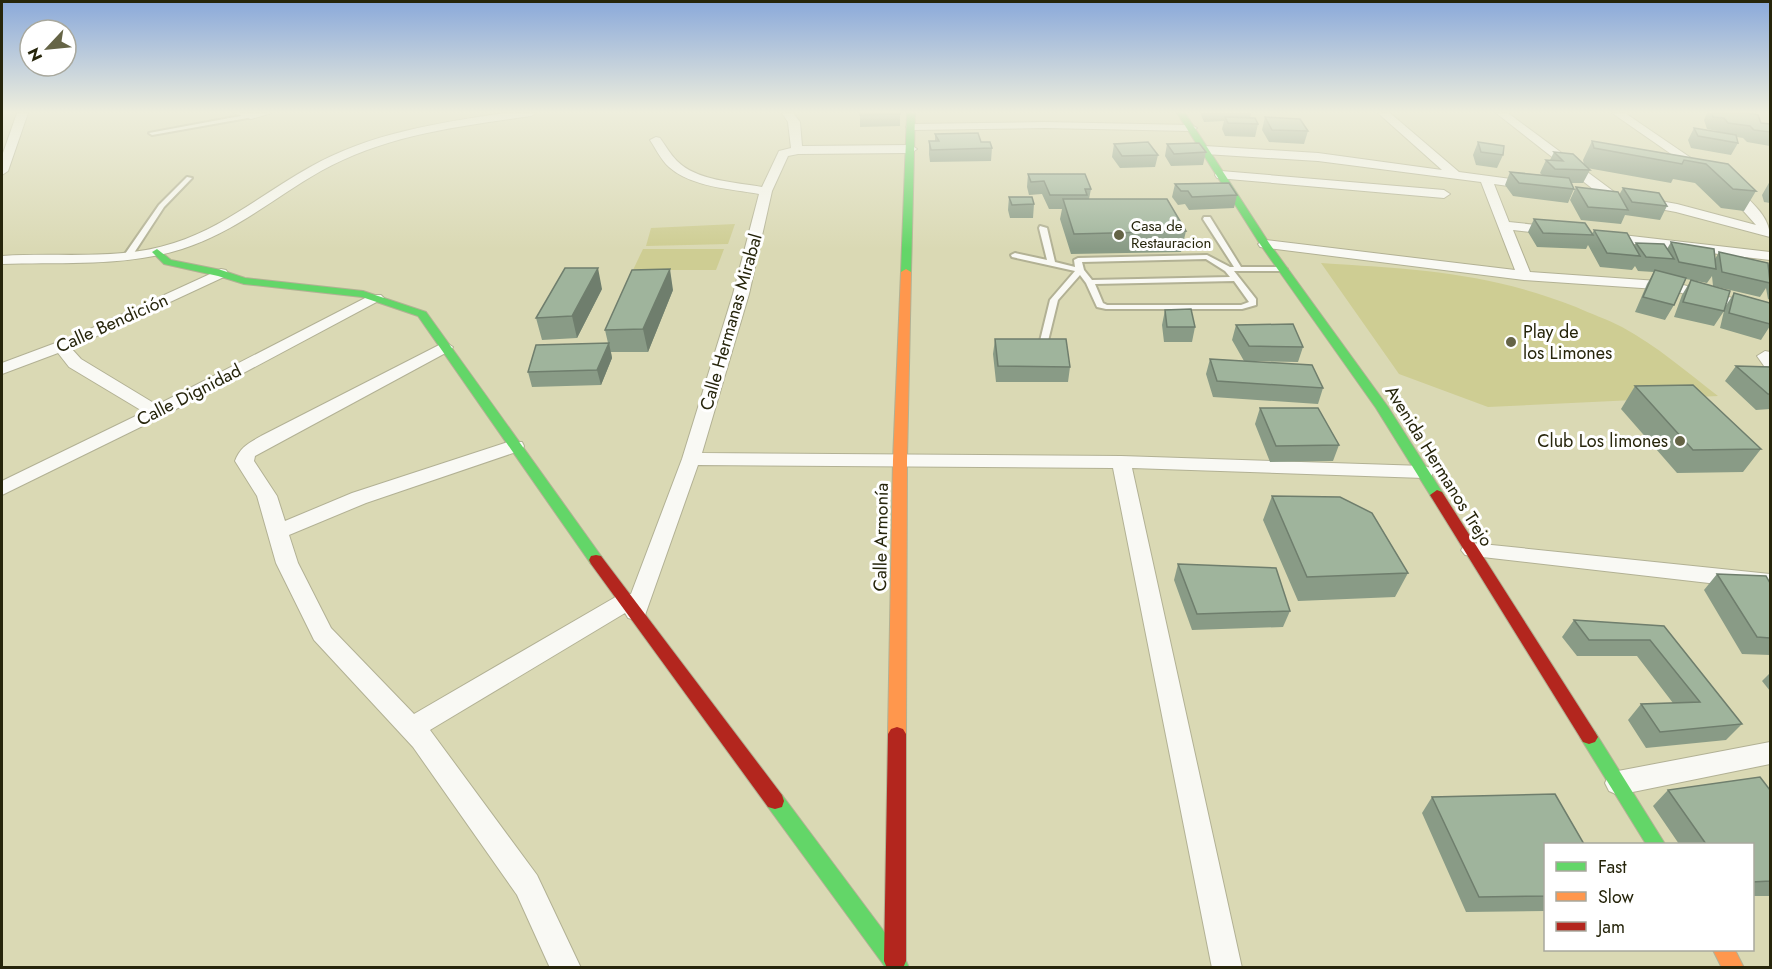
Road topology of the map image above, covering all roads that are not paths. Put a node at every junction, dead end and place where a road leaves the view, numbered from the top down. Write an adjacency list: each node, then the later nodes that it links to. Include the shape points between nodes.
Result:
1 (337, 158): 26 (street, via 206,235)
2 (668, 158): 15 (street, via 682,170 713,182)
3 (781, 158): 15 (street, Calle Hermanas Mirabal)
4 (911, 158): 49 (street, Calle Armonía)
5 (1210, 158): 11 (street, Avenida Hermanos Trejo)
6 (1328, 158): 10 (street)
7 (1436, 158): 10 (street)
8 (1561, 158): 18 (street)
9 (1685, 158): 22 (street, via 1724,184)
10 (1454, 174): 13 (street)
11 (1221, 175): 17 (street); 25 (street, Avenida Hermanos Trejo)
12 (189, 178): 27 (lane, via 160,206)
13 (1486, 180): 14 (street); 20 (street)
14 (1545, 187)
15 (766, 191): 48 (street, Calle Hermanas Mirabal, via 741,294)
16 (1581, 192): 18 (street)
17 (1444, 194)
18 (1612, 197): 22 (street, via 1677,208)
19 (1207, 219): 33 (lane)
20 (1504, 225): 23 (street); 37 (street)
21 (1043, 228): 31 (lane)
22 (1769, 232)
23 (1571, 233)
24 (1594, 236): 29 (street)
25 (1264, 244): 34 (street, Avenida Hermanos Trejo); 37 (street)
26 (157, 252): 27 (street); 36 (street, via 168,262)
27 (129, 254): 30 (street)
28 (1015, 255): 31 (lane)
29 (1770, 256)
30 (2, 260)
31 (1051, 262): 35 (lane)
32 (1228, 269): 33 (lane); 35 (lane, via 1214,259 1187,257 1084,258 1077,261); 38 (lane)
33 (1239, 269): 34 (lane)
34 (1283, 269): 51 (street, Avenida Hermanos Trejo)
35 (1080, 270): 39 (lane); 42 (lane, via 1054,300)
36 (221, 273): 40 (street, via 244,281); 43 (street, Calle Bendición)
37 (1524, 276): 41 (street, via 1672,286)
38 (1236, 279): 39 (lane); 39 (lane, via 1252,299 1248,306 1106,307 1098,302)
39 (1090, 282)
40 (376, 298): 44 (street, via 422,314); 46 (street, Calle Dignidad)
41 (1770, 313)
42 (1044, 341)
43 (60, 346): 45 (street, Calle Bendición); 46 (street, via 75,363)
44 (446, 347): 47 (street); 53 (street, via 247,453 243,461 267,496)
45 (2, 369)
46 (157, 412): 52 (street, Calle Dignidad)
47 (515, 446): 53 (street, via 359,498); 56 (street)
48 (691, 459): 49 (street); 56 (street, Calle Hermanas Mirabal)
49 (900, 460): 50 (street); 62 (street, Calle Armonía)
50 (1121, 462): 51 (street); 64 (street)
51 (1424, 472): 54 (street, Avenida Hermanos Trejo)
52 (2, 489)
53 (278, 532): 57 (street, via 287,564 322,634)
54 (1472, 550): 55 (street); 59 (street, Avenida Hermanos Trejo)
55 (1767, 586)
56 (631, 607): 57 (street); 62 (street)
57 (412, 728): 63 (street, via 527,885)
58 (1770, 753): 59 (street)
59 (1618, 783): 60 (street, Avenida Hermanos Trejo)
60 (1655, 843)
61 (1724, 951): 65 (street)
62 (897, 964)
63 (566, 968)
64 (1227, 968)
65 (1734, 968)

